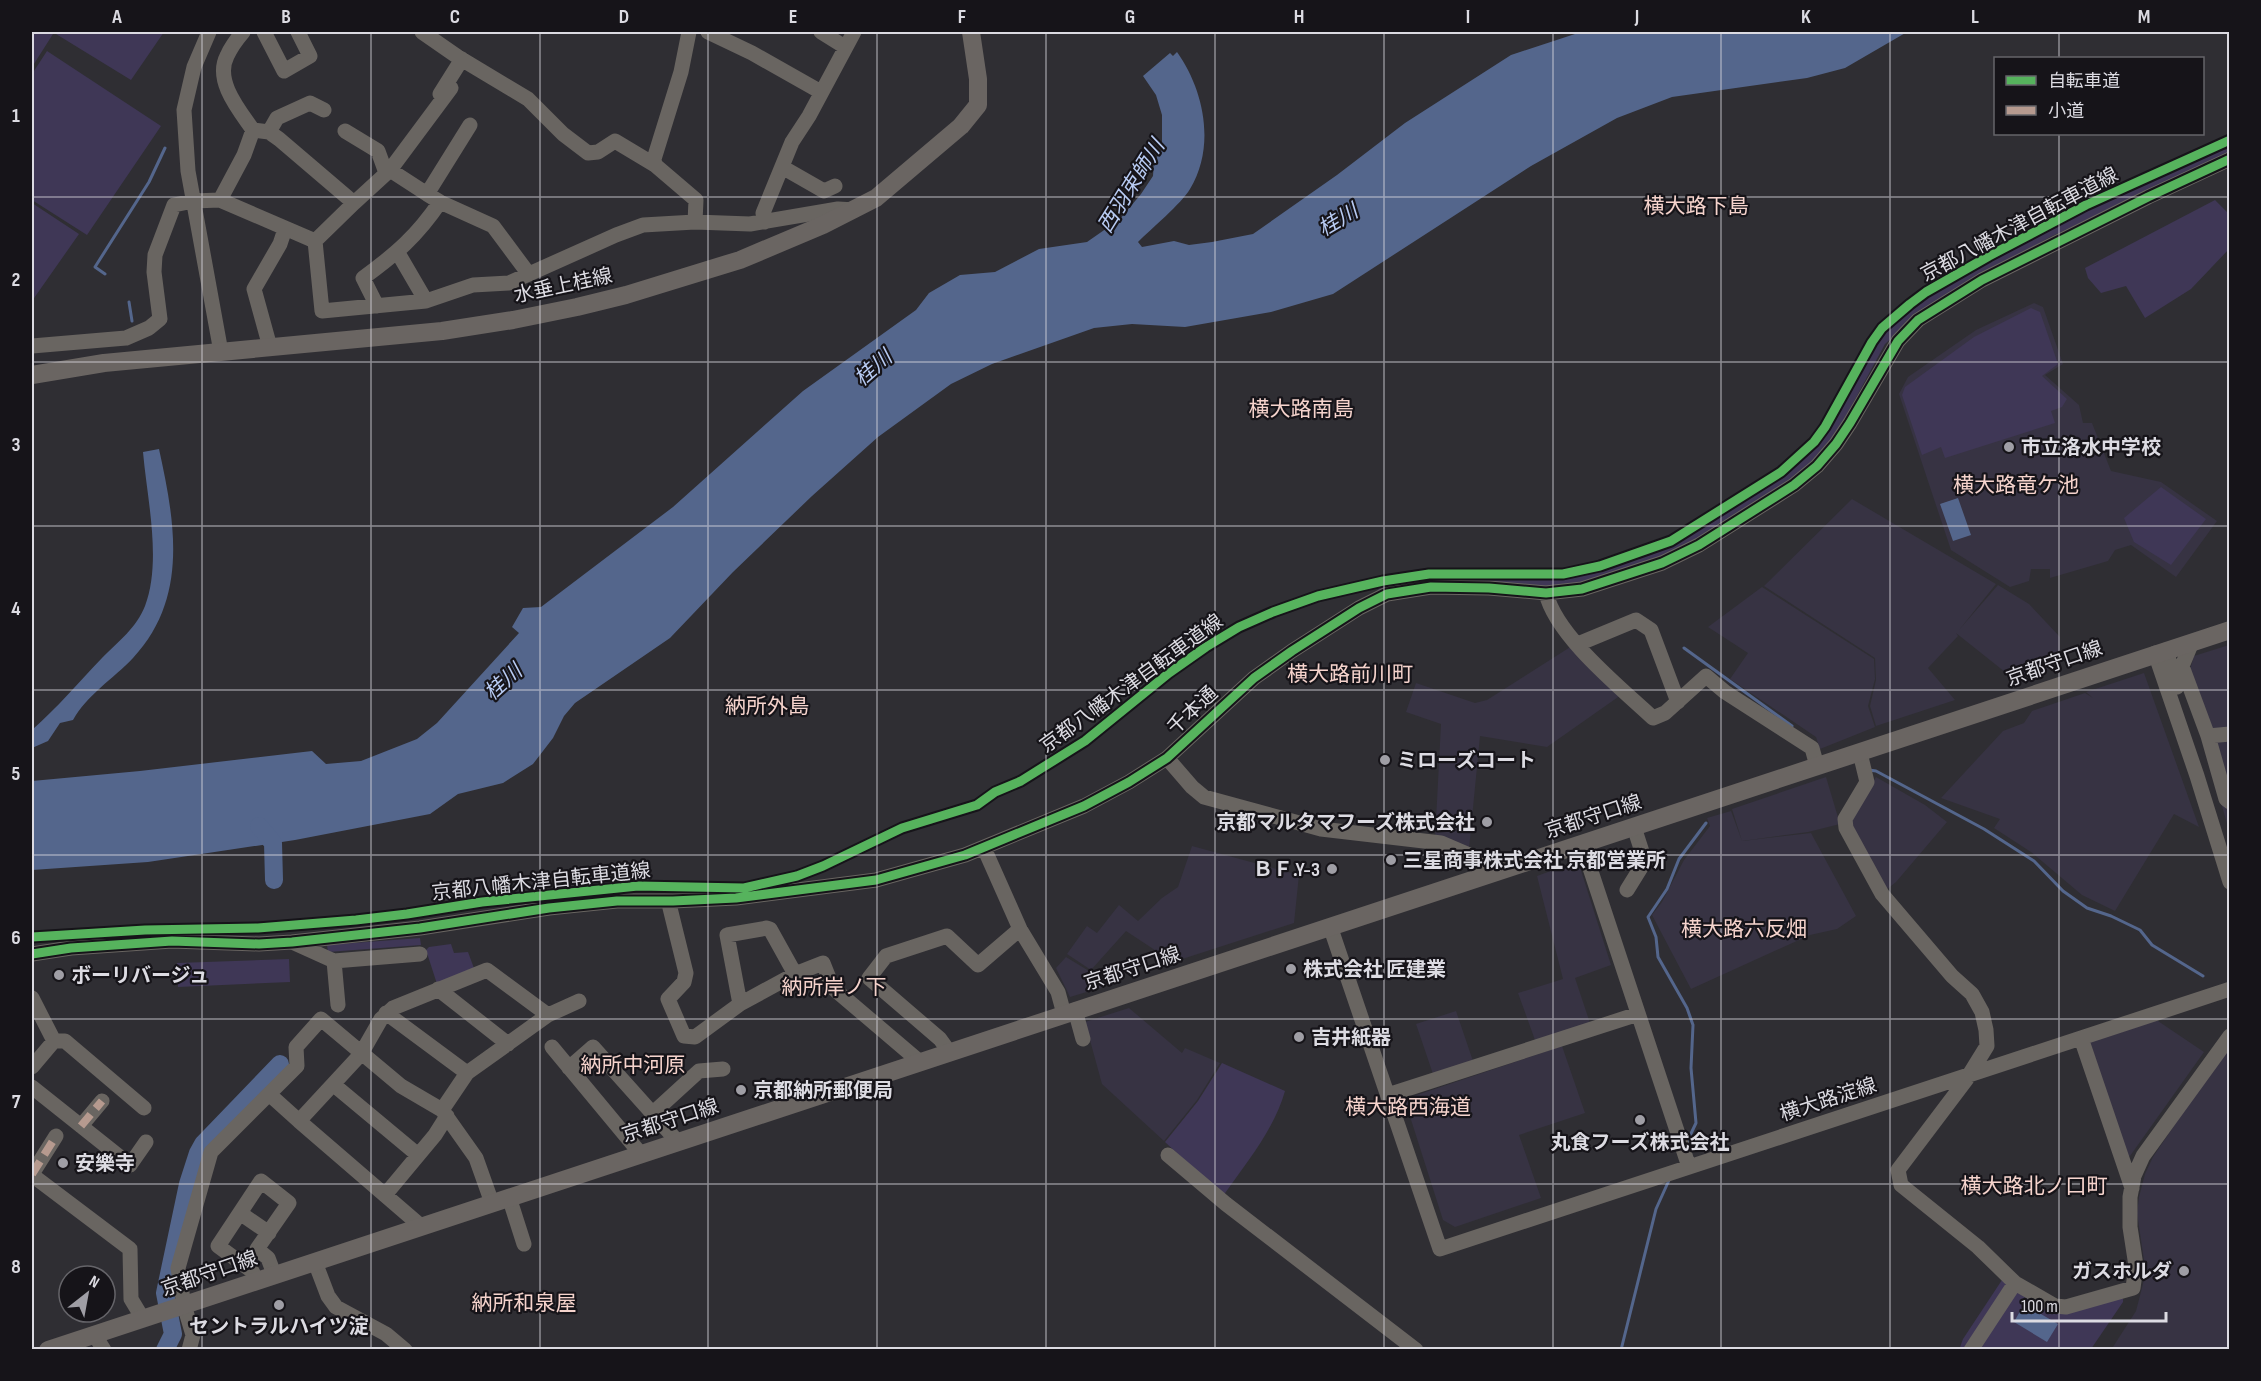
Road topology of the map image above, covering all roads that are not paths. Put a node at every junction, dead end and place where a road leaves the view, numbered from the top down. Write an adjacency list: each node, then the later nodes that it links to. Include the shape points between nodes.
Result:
1 (209, 32): 28 (street, via 194,67 184,110)
2 (243, 32): 17 (street, via 226,57 224,67 228,90)
3 (264, 32): 4 (street, via 284,71 310,56)
4 (298, 32)
5 (422, 32): 12 (street)
6 (689, 32): 22 (street)
7 (708, 32): 14 (street)
8 (820, 32): 11 (street)
9 (854, 32): 11 (street)
10 (971, 32): 30 (main road, 水垂上桂線, via 978,93 973,113 908,173)
11 (845, 46): 14 (street)
12 (462, 59): 20 (street, via 420,123); 22 (street, via 528,99 588,153 598,152 615,141)
13 (451, 88): 20 (street)
14 (821, 92): 23 (street)
15 (324, 110): 19 (street, via 310,103 278,118)
16 (470, 125): 26 (street)
17 (253, 130): 19 (street); 27 (street)
18 (345, 131): 24 (street, via 378,151)
19 (269, 132): 29 (street)
20 (419, 132): 24 (street)
21 (2229, 159): 43 (street, 千本通, via 1982,280 1918,320 1898,341 1836,444 1794,485 1699,545 1662,563 1582,589)
22 (655, 165): 31 (street, via 696,200)
23 (782, 167): 25 (street, via 824,191); 32 (street, via 763,213)
24 (388, 172): 26 (street); 29 (street)
25 (835, 186)
26 (434, 198): 35 (street, via 425,224); 36 (street, via 493,226)
27 (220, 200): 28 (street); 33 (street)
28 (193, 201): 39 (street, via 174,205 155,255 160,319 126,338); 41 (street)
29 (354, 203): 34 (street)
30 (855, 210): 32 (street, via 837,209); 40 (main road, 水垂上桂線, via 740,260 577,307 442,331)
31 (695, 222): 32 (street); 36 (street, via 643,225)
32 (765, 222)
33 (285, 229): 34 (street); 40 (street, via 254,289)
34 (315, 241): 38 (street, via 322,311)
35 (398, 253): 37 (street); 38 (street, via 363,278)
36 (528, 273): 37 (street, via 509,283 473,285)
37 (426, 301): 38 (street)
38 (377, 306)
39 (32, 346)
40 (270, 347): 41 (main road, 水垂上桂線)
41 (221, 352): 42 (main road, 水垂上桂線, via 104,363)
42 (32, 375)
43 (1546, 593): 46 (street, via 1549,607); 51 (street, 千本通, via 1431,587 1387,594 1359,608 1254,678)
44 (2229, 630): 45 (main road, 京都守口線)
45 (2192, 642): 47 (main road, 京都守口線); 50 (street, via 2182,666)
46 (1578, 644): 48 (street, via 1653,718); 48 (street, via 1636,620 1651,630)
47 (2160, 651): 52 (main road, 京都守口線); 59 (street, via 2198,751 2197,776)
48 (1678, 702): 53 (street, via 1706,676 1812,748)
49 (2229, 734): 50 (street)
50 (2208, 736): 54 (street)
51 (1167, 758): 57 (street, 千本通, via 1084,806); 58 (street, via 1204,797 1321,828 1441,843 1469,855)
52 (1863, 764): 53 (main road, 京都守口線); 92 (street, via 1868,782 1845,819 1846,828 1882,894 1972,994 1982,1012 1987,1046)
53 (1817, 766): 55 (main road, 京都守口線)
54 (2229, 802)
55 (1634, 827): 56 (main road, 京都守口線); 60 (street, via 1645,861)
56 (1582, 844): 58 (main road, 京都守口線); 77 (street)
57 (984, 848): 61 (street, 千本通, via 876,880 747,897); 63 (street)
58 (1488, 874): 62 (main road, 京都守口線)
59 (2229, 882)
60 (1627, 890)
61 (673, 901): 64 (street, 千本通, via 617,901); 73 (street, via 670,909 686,973 684,982 668,999 684,1036 694,1037)
62 (1330, 926): 75 (main road, 京都守口線); 96 (street)
63 (1020, 929): 75 (street); 85 (street, via 978,965 947,936 886,956 868,978 940,1039)
64 (292, 942): 65 (street, 千本通, via 172,941); 67 (street)
65 (32, 954)
66 (420, 954): 67 (street)
67 (334, 961): 74 (street)
68 (795, 974): 73 (street); 73 (street, via 770,929 727,935); 87 (street, via 823,963 833,988)
69 (438, 989): 76 (street); 78 (street, via 487,970); 83 (street)
70 (2229, 989): 80 (street, 横大路淀線)
71 (32, 998): 82 (street)
72 (579, 1001): 78 (street)
73 (740, 1004)
74 (338, 1005)
75 (1070, 1012): 81 (street); 85 (main road, 京都守口線)
76 (386, 1013): 86 (street); 91 (street)
77 (1638, 1014): 96 (street); 109 (street)
78 (548, 1015): 83 (street)
79 (2229, 1036): 111 (street, via 2143,1156)
80 (2081, 1038): 92 (street, 横大路淀線); 111 (street)
81 (1083, 1039)
82 (54, 1041): 88 (street); 98 (street, via 65,1041)
83 (508, 1044): 91 (street)
84 (552, 1047): 89 (street)
85 (950, 1053): 87 (main road, 京都守口線)
86 (361, 1054): 93 (street); 95 (street, via 321,1019 296,1047 297,1066); 99 (street, via 401,1086)
87 (920, 1062): 105 (main road, 京都守口線)
88 (32, 1067)
89 (569, 1068): 100 (street, via 593,1047); 106 (street)
90 (723, 1069): 100 (street, via 699,1071)
91 (467, 1073): 99 (street)
92 (1970, 1075): 109 (street, 横大路淀線); 120 (street, via 1898,1170 1898,1177 1901,1185)
93 (333, 1085): 101 (street); 107 (street)
94 (32, 1087): 102 (street)
95 (269, 1094): 101 (street); 121 (street, via 211,1152 178,1269)
96 (1388, 1095): 109 (street, 横大路淀線, via 1440,1249)
97 (102, 1101): 102 (street)
98 (144, 1108)
99 (445, 1113): 107 (street, via 435,1136); 113 (street)
100 (653, 1113): 105 (street)
101 (299, 1120): 112 (street)
102 (81, 1126): 104 (street, via 130,1165)
103 (56, 1136): 110 (street)
104 (146, 1142)
105 (678, 1142): 106 (main road, 京都守口線)
106 (640, 1153): 113 (main road, 京都守口線)
107 (418, 1155): 112 (street)
108 (1168, 1155): 127 (street)
109 (1689, 1167)
110 (32, 1174): 122 (street, via 130,1249 131,1299)
111 (2132, 1188): 120 (street, via 2130,1227 2136,1266 2133,1288 2066,1307 2055,1306)
112 (385, 1195): 115 (street)
113 (500, 1200): 115 (main road, 京都守口線); 117 (street)
114 (240, 1213): 116 (street); 116 (street, via 261,1181 289,1203); 119 (street, via 218,1246)
115 (422, 1227): 118 (main road, 京都守口線)
116 (269, 1233): 119 (street, via 257,1249 268,1258)
117 (524, 1244)
118 (315, 1262): 119 (main road, 京都守口線); 126 (street, via 336,1307 386,1334)
119 (266, 1278): 121 (main road, 京都守口線)
120 (2015, 1282): 128 (street)
121 (182, 1305): 122 (main road, 京都守口線); 125 (street, via 193,1335)
122 (149, 1317): 123 (main road, 京都守口線)
123 (99, 1342): 124 (main road, 京都守口線)
124 (48, 1350)
125 (189, 1350)
126 (405, 1350)
127 (1416, 1350)
128 (1971, 1350)

